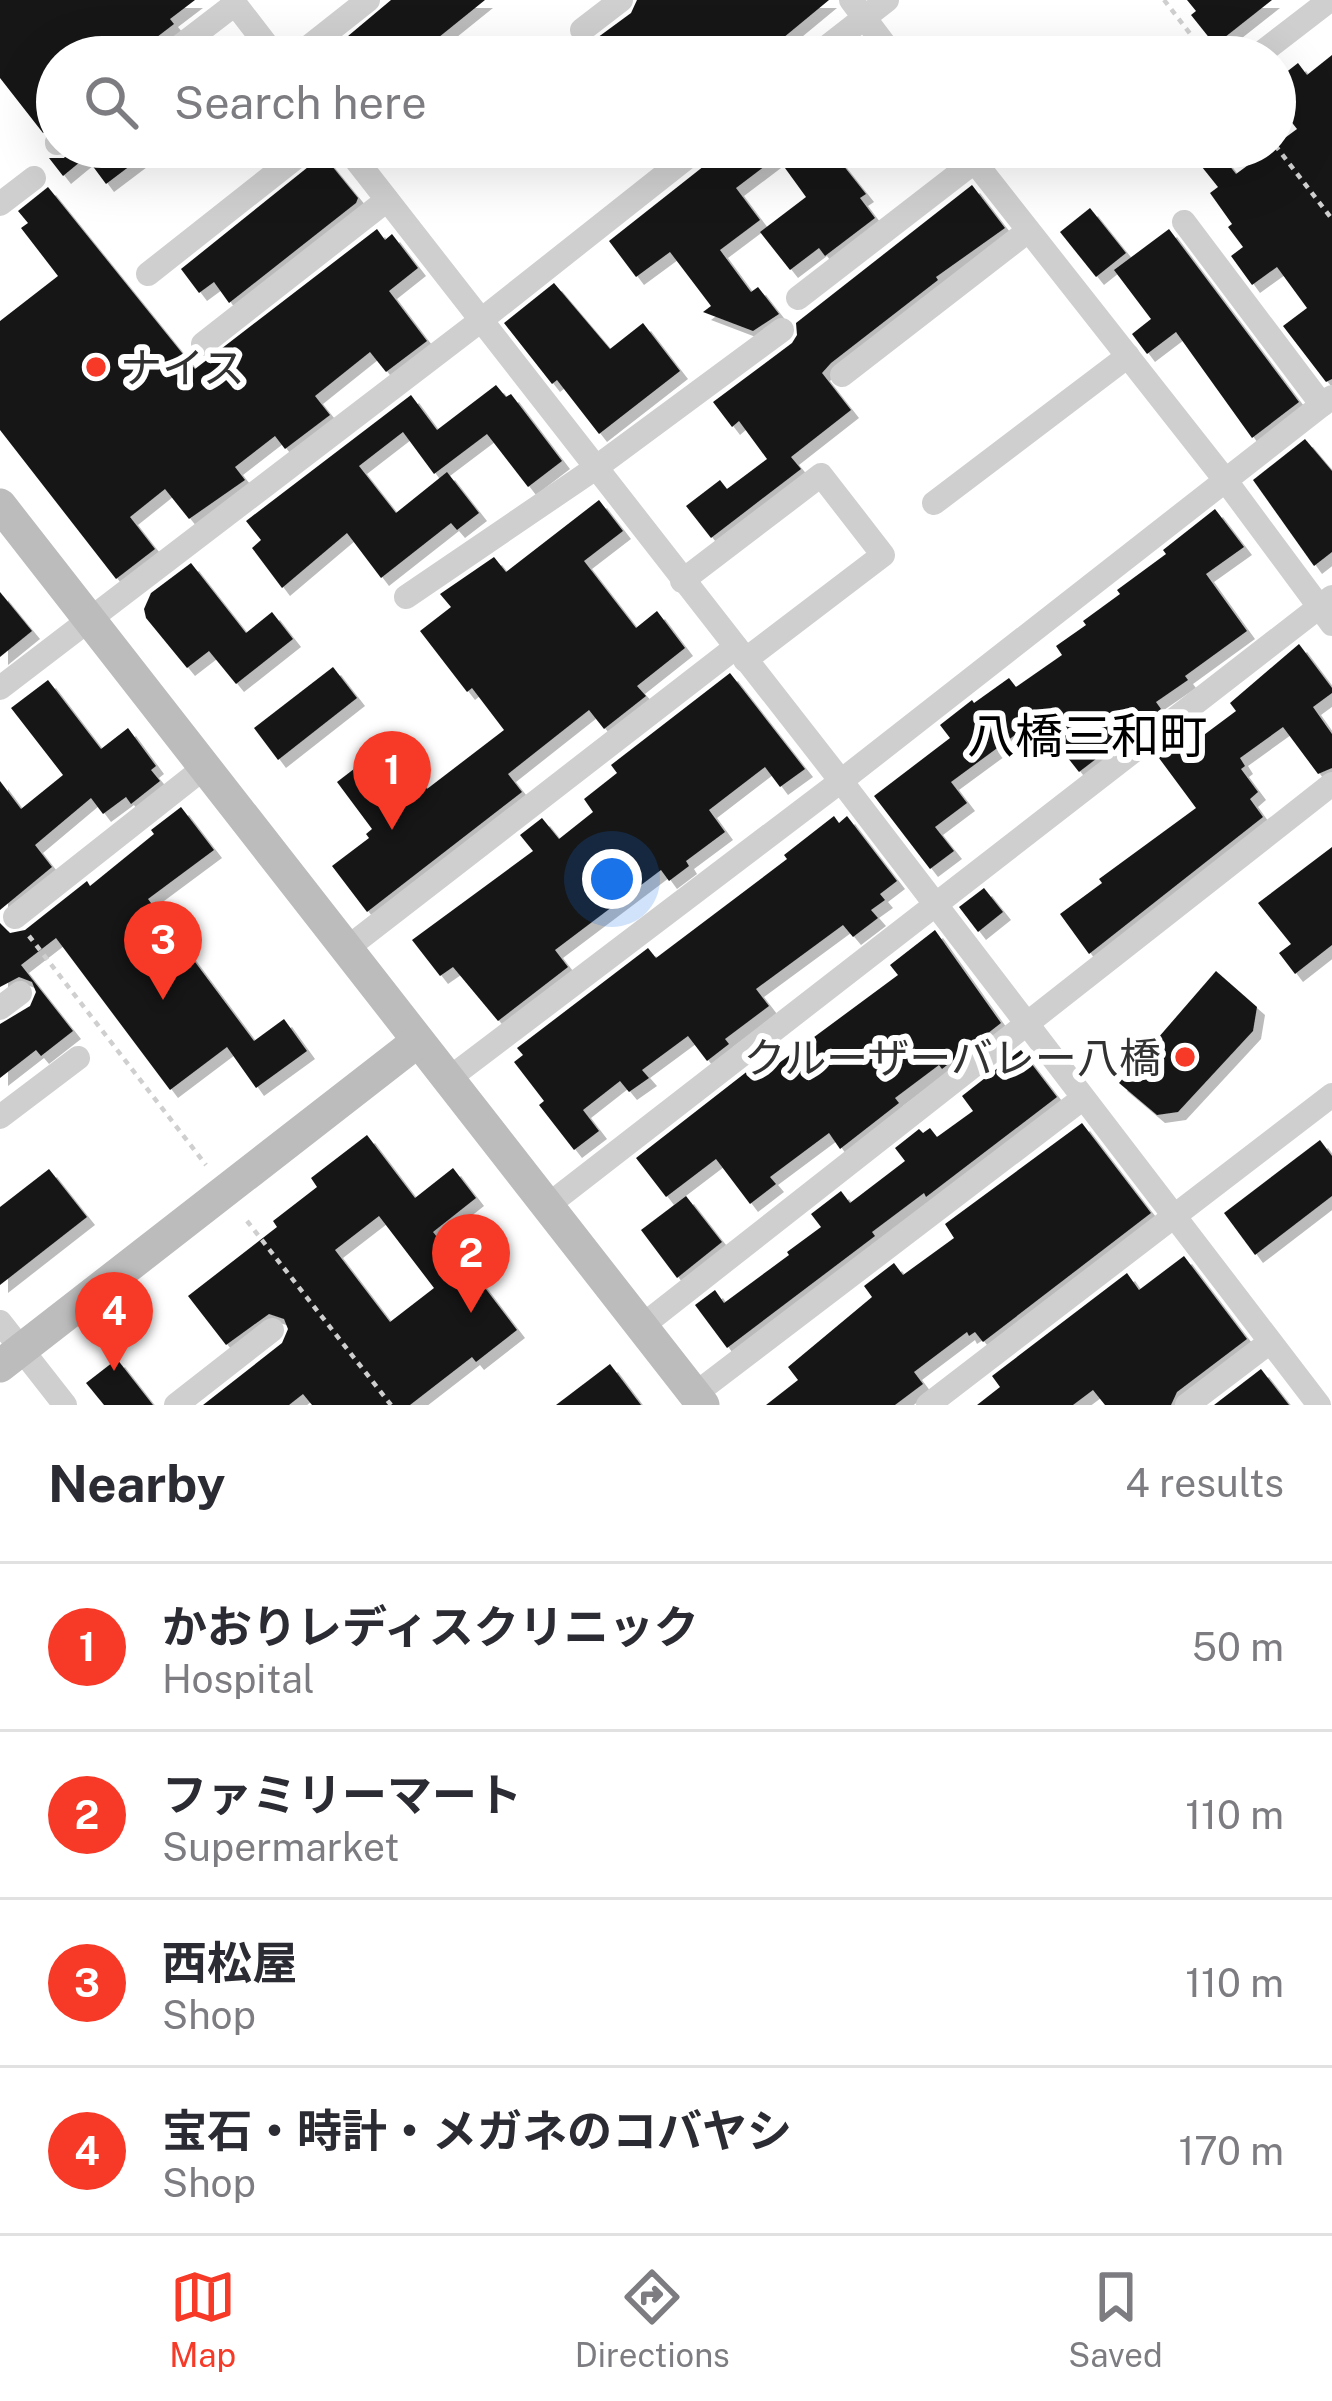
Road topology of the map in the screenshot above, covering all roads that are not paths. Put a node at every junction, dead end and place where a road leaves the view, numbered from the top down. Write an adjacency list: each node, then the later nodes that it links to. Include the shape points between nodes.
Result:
1 (368, 0): 10 (street)
2 (621, 0): 7 (street)
3 (886, 0): 6 (street)
4 (1330, 0): 13 (street)
5 (233, 2): 8 (street); 9 (street)
6 (857, 9): 11 (street); 12 (street)
7 (582, 30)
8 (192, 36)
9 (260, 36)
10 (323, 36)
11 (833, 36)
12 (878, 36)
13 (1283, 36)
14 (282, 168): 24 (street)
15 (362, 168): 20 (street)
16 (673, 168): 26 (street)
17 (952, 168): 25 (street)
18 (979, 168): 23 (street)
19 (34, 178): 21 (street)
20 (387, 200): 26 (street); 28 (street)
21 (0, 204)
22 (1184, 222): 31 (street)
23 (1028, 231): 29 (street); 30 (street)
24 (148, 274)
25 (799, 298)
26 (480, 321): 32 (street); 39 (street)
27 (782, 329): 32 (street)
28 (203, 344)
29 (1128, 356): 33 (street); 34 (street)
30 (842, 375)
31 (1327, 401): 33 (street)
32 (595, 470): 36 (street); 37 (street)
33 (1226, 481): 38 (street); 43 (street)
34 (934, 503)
35 (0, 505): 39 (street)
36 (682, 581): 40 (street); 40 (street, via 821,475 883,555)
37 (406, 597)
38 (1328, 609): 45 (street)
39 (91, 617): 41 (street); 42 (street)
40 (740, 653): 43 (street); 47 (street)
41 (0, 688)
42 (205, 767): 46 (street); 47 (street)
43 (841, 781): 45 (street); 51 (street)
44 (1332, 784): 48 (street)
45 (935, 904): 48 (street); 55 (street)
46 (15, 917)
47 (346, 949): 49 (street)
48 (1026, 1025): 53 (street); 58 (street)
49 (418, 1041): 51 (street); 61 (street)
50 (78, 1058): 54 (street)
51 (447, 1080): 55 (street)
52 (1332, 1096): 56 (street)
53 (1082, 1099): 56 (street); 62 (street)
54 (0, 1117)
55 (547, 1206): 58 (street)
56 (1172, 1218): 60 (street); 65 (street)
57 (0, 1322): 61 (street)
58 (642, 1326): 62 (street)
59 (272, 1330): 64 (street)
60 (1270, 1342): 66 (street); 67 (street)
61 (10, 1358): 63 (street)
62 (699, 1400)
63 (65, 1405)
64 (176, 1405)
65 (928, 1405)
66 (1187, 1405)
67 (1319, 1405)

